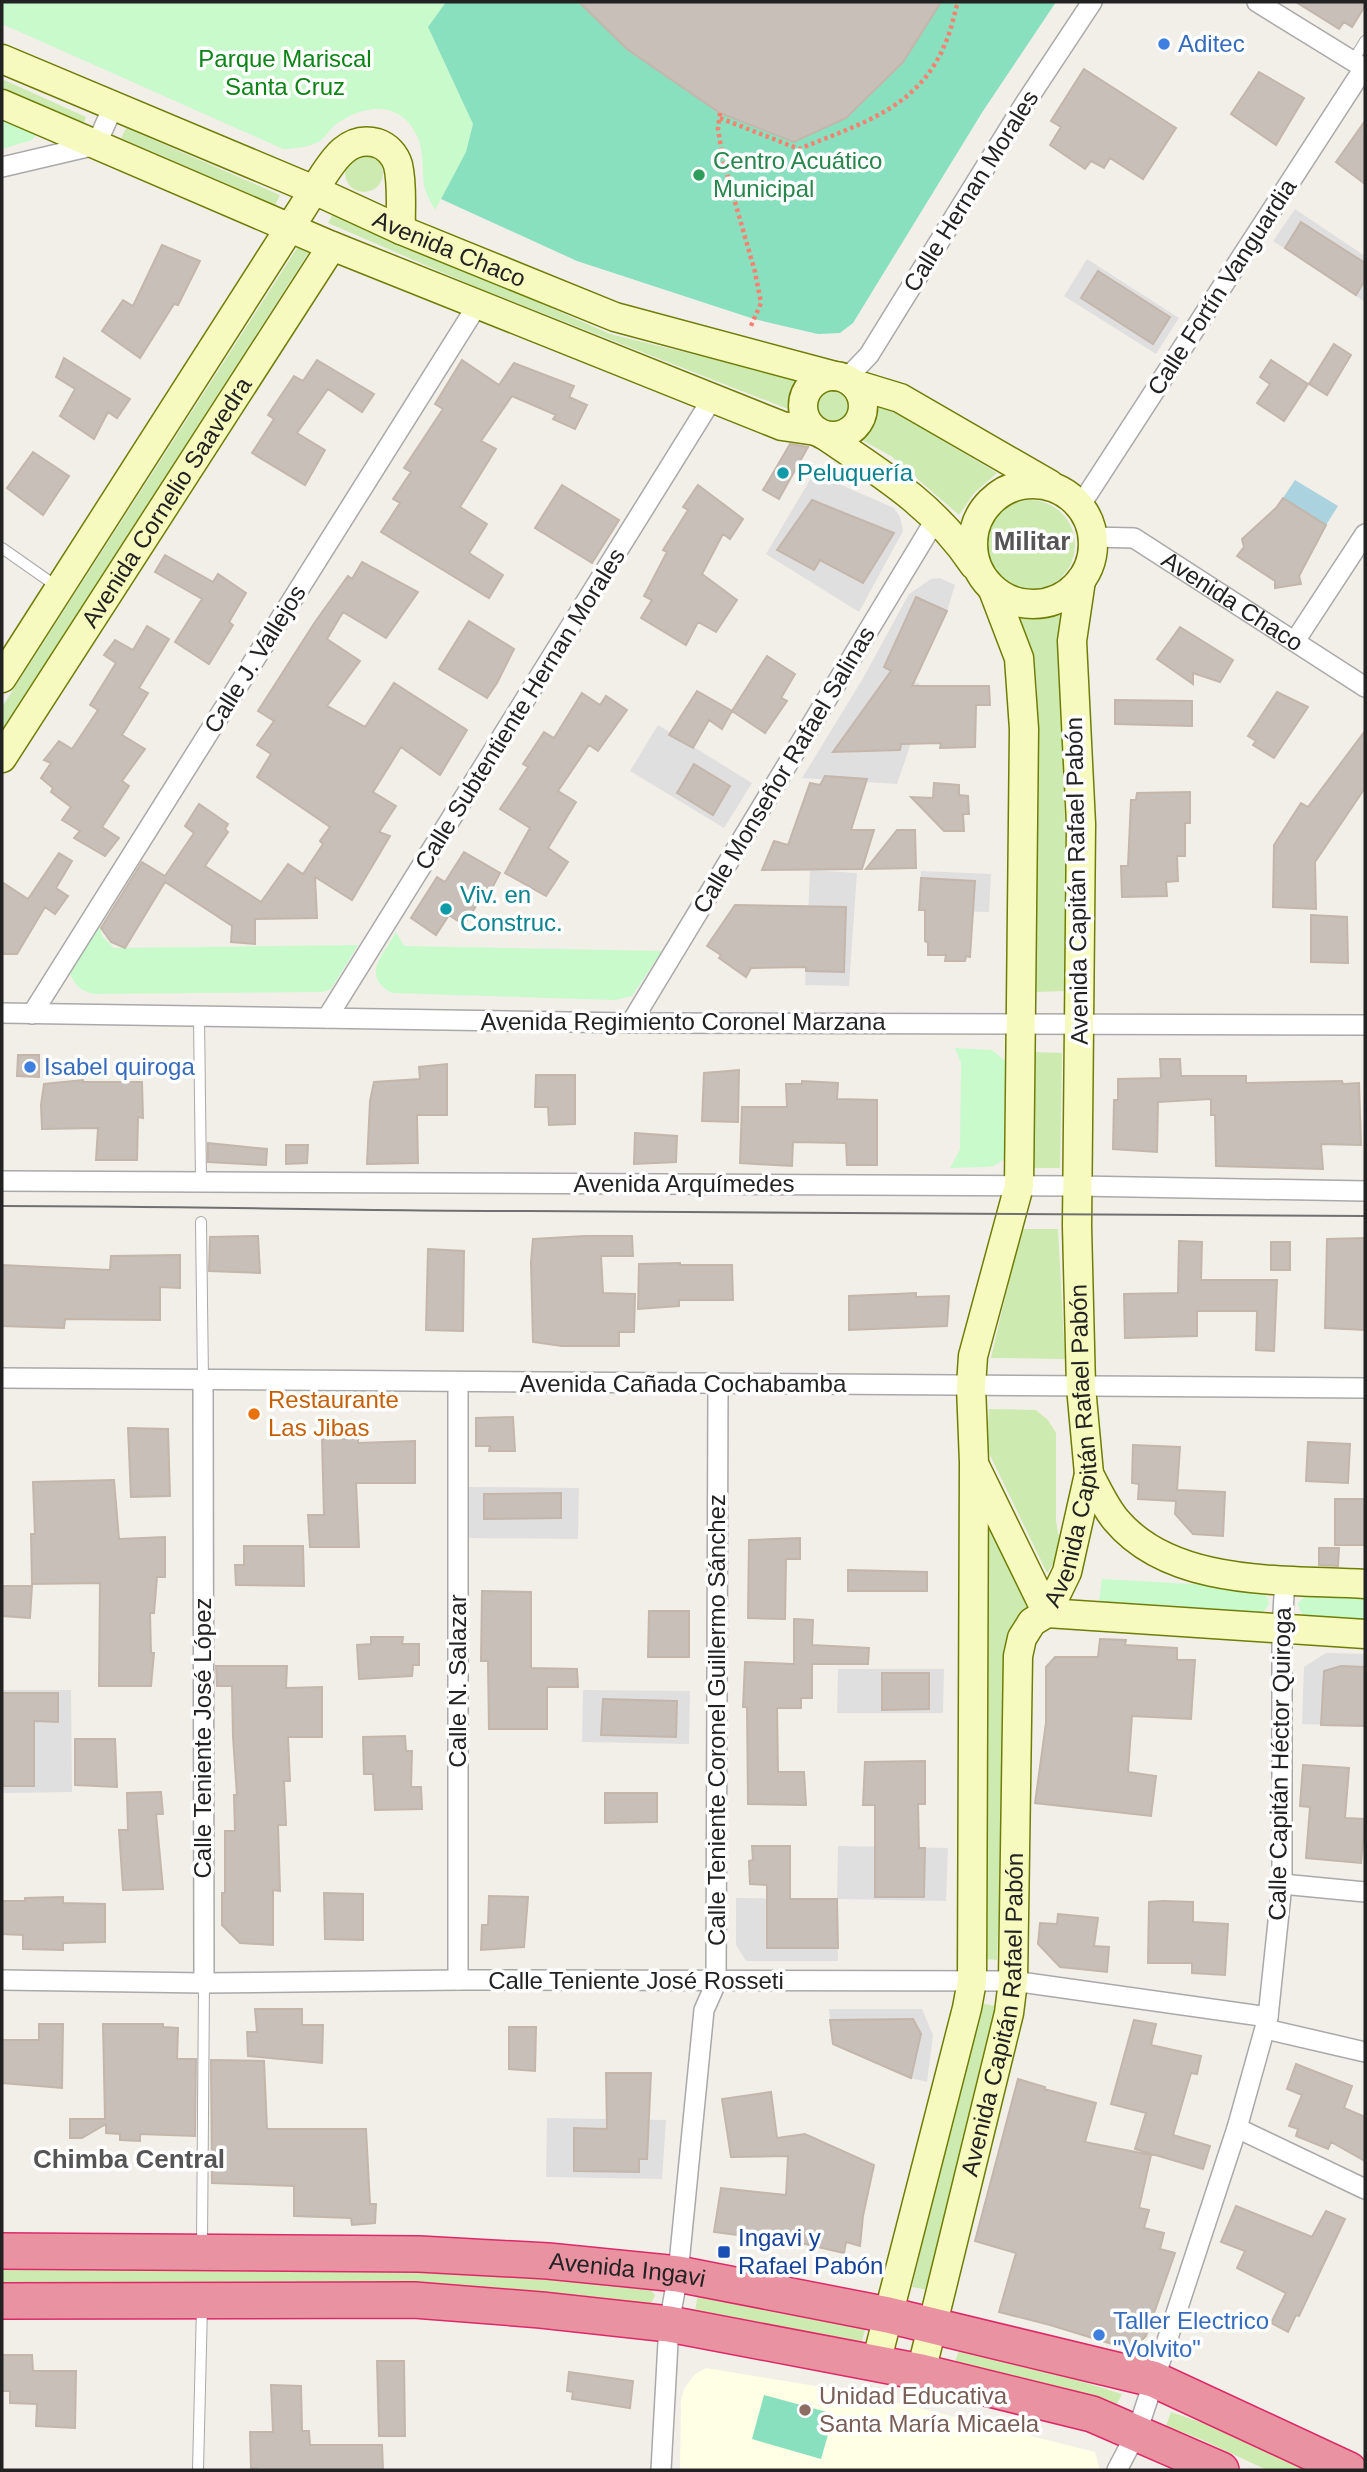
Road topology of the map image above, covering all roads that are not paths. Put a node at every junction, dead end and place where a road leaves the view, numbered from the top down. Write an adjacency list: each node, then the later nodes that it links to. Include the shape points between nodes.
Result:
1 (1091, 2): 15 (street, Calle Hernan Morales, via 869,355)
2 (1256, 2): 5 (street)
3 (1365, 41): 5 (lane, Calle Fortín Vanguardia)
4 (2, 59): 7 (main road, Avenida Chaco)
5 (1361, 66): 18 (street, Calle Fortín Vanguardia)
6 (2, 104): 8 (main road, Avenida Chaco)
7 (113, 107): 8 (street); 10 (main road, Avenida Chaco)
8 (96, 145): 9 (street); 11 (main road, Avenida Chaco)
9 (2, 167)
10 (314, 190): 11 (main road, Avenida Cornelio Saavedra); 12 (main road, Avenida Chaco); 12 (main road, Avenida Cornelio Saavedra, via 347,146 370,141 382,144 397,164)
11 (291, 228): 13 (main road, Avenida Chaco); 25 (main road, Avenida Cornelio Saavedra)
12 (401, 230): 15 (main road, Avenida Chaco, via 615,317)
13 (332, 246): 14 (main road, Avenida Chaco); 29 (main road, Avenida Cornelio Saavedra)
14 (478, 304): 16 (main road, Avenida Chaco); 31 (street, Calle J. Vallejos)
15 (845, 379): 17 (main road, via 820,379 804,396 806,419); 17 (main road, via 863,400 862,418 849,432 837,436); 18 (main road, Avenida Chaco, via 900,398)
16 (712, 399): 17 (main road, Avenida Chaco, via 782,426); 33 (street, Calle Subtentiente Hernan Morales)
17 (820, 433): 19 (main road, Avenida Chaco, via 898,484)
18 (1070, 498): 21 (main road, via 1091,528); 24 (main road, via 1043,485 1023,485 989,503 973,537 974,556)
19 (937, 517): 24 (main road, Avenida Chaco); 34 (street, Calle Monseñor Rafael Salinas)
20 (1365, 534): 26 (street)
21 (1092, 537): 23 (main road, via 1090,564); 26 (street, Avenida Chaco, via 1134,538)
22 (2, 548): 25 (lane)
23 (1082, 580): 24 (main road, via 1049,602 1030,604 1010,600); 36 (main road, Avenida Capitán Rafael Pabón, via 1072,641 1081,824)
24 (987, 582): 35 (main road, Avenida Capitán Rafael Pabón, via 1019,658 1024,729)
25 (60, 588): 27 (main road, Avenida Cornelio Saavedra)
26 (1294, 641): 28 (street, Avenida Chaco)
27 (2, 678)
28 (1365, 687)
29 (2, 758)
30 (2, 1013): 31 (street, Avenida Regimiento Coronel Marzana)
31 (32, 1014): 32 (street, Avenida Regimiento Coronel Marzana)
32 (199, 1017): 33 (street, Avenida Regimiento Coronel Marzana); 39 (lane)
33 (327, 1018): 34 (street, Avenida Regimiento Coronel Marzana)
34 (631, 1023): 35 (street, Avenida Regimiento Coronel Marzana)
35 (1022, 1024): 36 (street, Avenida Regimiento Coronel Marzana); 40 (main road, Avenida Capitán Rafael Pabón)
36 (1079, 1025): 37 (street, Avenida Regimiento Coronel Marzana); 41 (main road, Avenida Capitán Rafael Pabón)
37 (1365, 1025)
38 (2, 1181): 39 (street, Avenida Arquímedes)
39 (201, 1182): 40 (street, Avenida Arquímedes)
40 (1019, 1186): 41 (street, Avenida Arquímedes); 48 (main road, Avenida Capitán Rafael Pabón, via 973,1356)
41 (1077, 1186): 42 (street, Avenida Arquímedes); 49 (main road, Avenida Capitán Rafael Pabón)
42 (1365, 1191)
43 (201, 1223): 45 (lane, Calle Teniente José López)
44 (2, 1378): 45 (street, Avenida Cañada Cochabamba)
45 (203, 1380): 46 (street, Avenida Cañada Cochabamba); 64 (street, Calle Teniente José López)
46 (458, 1382): 47 (street, Avenida Cañada Cochabamba); 61 (street, Calle N. Salazar)
47 (718, 1385): 48 (street, Avenida Cañada Cochabamba); 65 (street, Calle Teniente Coronel Guillermo Sánchez)
48 (971, 1386): 49 (street, Avenida Cañada Cochabamba); 51 (main road, Avenida Capitán Rafael Pabón)
49 (1081, 1387): 50 (street, Avenida Cañada Cochabamba); 52 (main road, Avenida Capitán Rafael Pabón)
50 (1365, 1388)
51 (974, 1463): 55 (main road); 62 (main road, Avenida Capitán Rafael Pabón)
52 (1089, 1474): 53 (main road, via 1116,1520 1142,1544 1170,1559 1216,1575); 55 (main road, Avenida Capitán Rafael Pabón, via 1067,1572)
53 (1285, 1579): 54 (main road); 56 (street, Calle Capitán Héctor Quiroga)
54 (1365, 1584)
55 (1047, 1613): 56 (main road); 63 (main road, Avenida Capitán Rafael Pabón, via 1032,1622 1018,1656)
56 (1282, 1629): 57 (main road); 58 (street, Calle Capitán Héctor Quiroga)
57 (1365, 1634)
58 (1282, 1884): 59 (street); 66 (street, Calle Capitán Héctor Quiroga)
59 (1365, 1892)
60 (2, 1980): 64 (street, Calle Teniente José Rosseti)
61 (458, 1980): 64 (street, Calle Teniente José Rosseti); 65 (street, Calle Teniente José Rosseti)
62 (971, 1980): 63 (street, Calle Teniente José Rosseti); 65 (street, Calle Teniente José Rosseti); 75 (main road, Avenida Capitán Rafael Pabón)
63 (1013, 1981): 66 (street, Calle Teniente José Rosseti); 77 (main road, Avenida Capitán Rafael Pabón)
64 (204, 1983): 71 (lane, Calle Teniente José López)
65 (716, 1983): 72 (street, Calle Teniente Coronel Guillermo Sánchez, via 704,2010)
66 (1267, 2023): 67 (street, Calle Teniente José Rosseti); 68 (street, Calle Capitán Héctor Quiroga)
67 (1365, 2052)
68 (1237, 2128): 69 (street); 80 (street, Calle Capitán Héctor Quiroga)
69 (1365, 2189)
70 (2, 2251): 71 (highway, Avenida Ingavi)
71 (202, 2253): 72 (highway, Avenida Ingavi, via 432,2255)
72 (678, 2274): 75 (highway, Avenida Ingavi); 76 (street, Calle Teniente Coronel Guillermo Sánchez)
73 (2, 2301): 74 (highway, Avenida Ingavi)
74 (202, 2302): 76 (highway, Avenida Ingavi, via 414,2300); 82 (lane)
75 (888, 2315): 77 (highway, Avenida Ingavi); 78 (main road, Avenida Capitán Rafael Pabón)
76 (669, 2324): 78 (highway, Avenida Ingavi); 83 (street, Calle Teniente Coronel Guillermo Sánchez)
77 (932, 2326): 79 (main road, Avenida Capitán Rafael Pabón); 80 (highway, Avenida Ingavi)
78 (876, 2363): 79 (highway, Avenida Ingavi)
79 (921, 2372): 81 (highway, Avenida Ingavi, via 1092,2414)
80 (1153, 2379): 81 (street, Calle Capitán Héctor Quiroga); 86 (highway, Avenida Ingavi)
81 (1137, 2432): 84 (street, Calle Capitán Héctor Quiroga); 85 (highway, Avenida Ingavi)
82 (198, 2470)
83 (661, 2470)
84 (1117, 2470)
85 (1222, 2470)
86 (1349, 2470)

